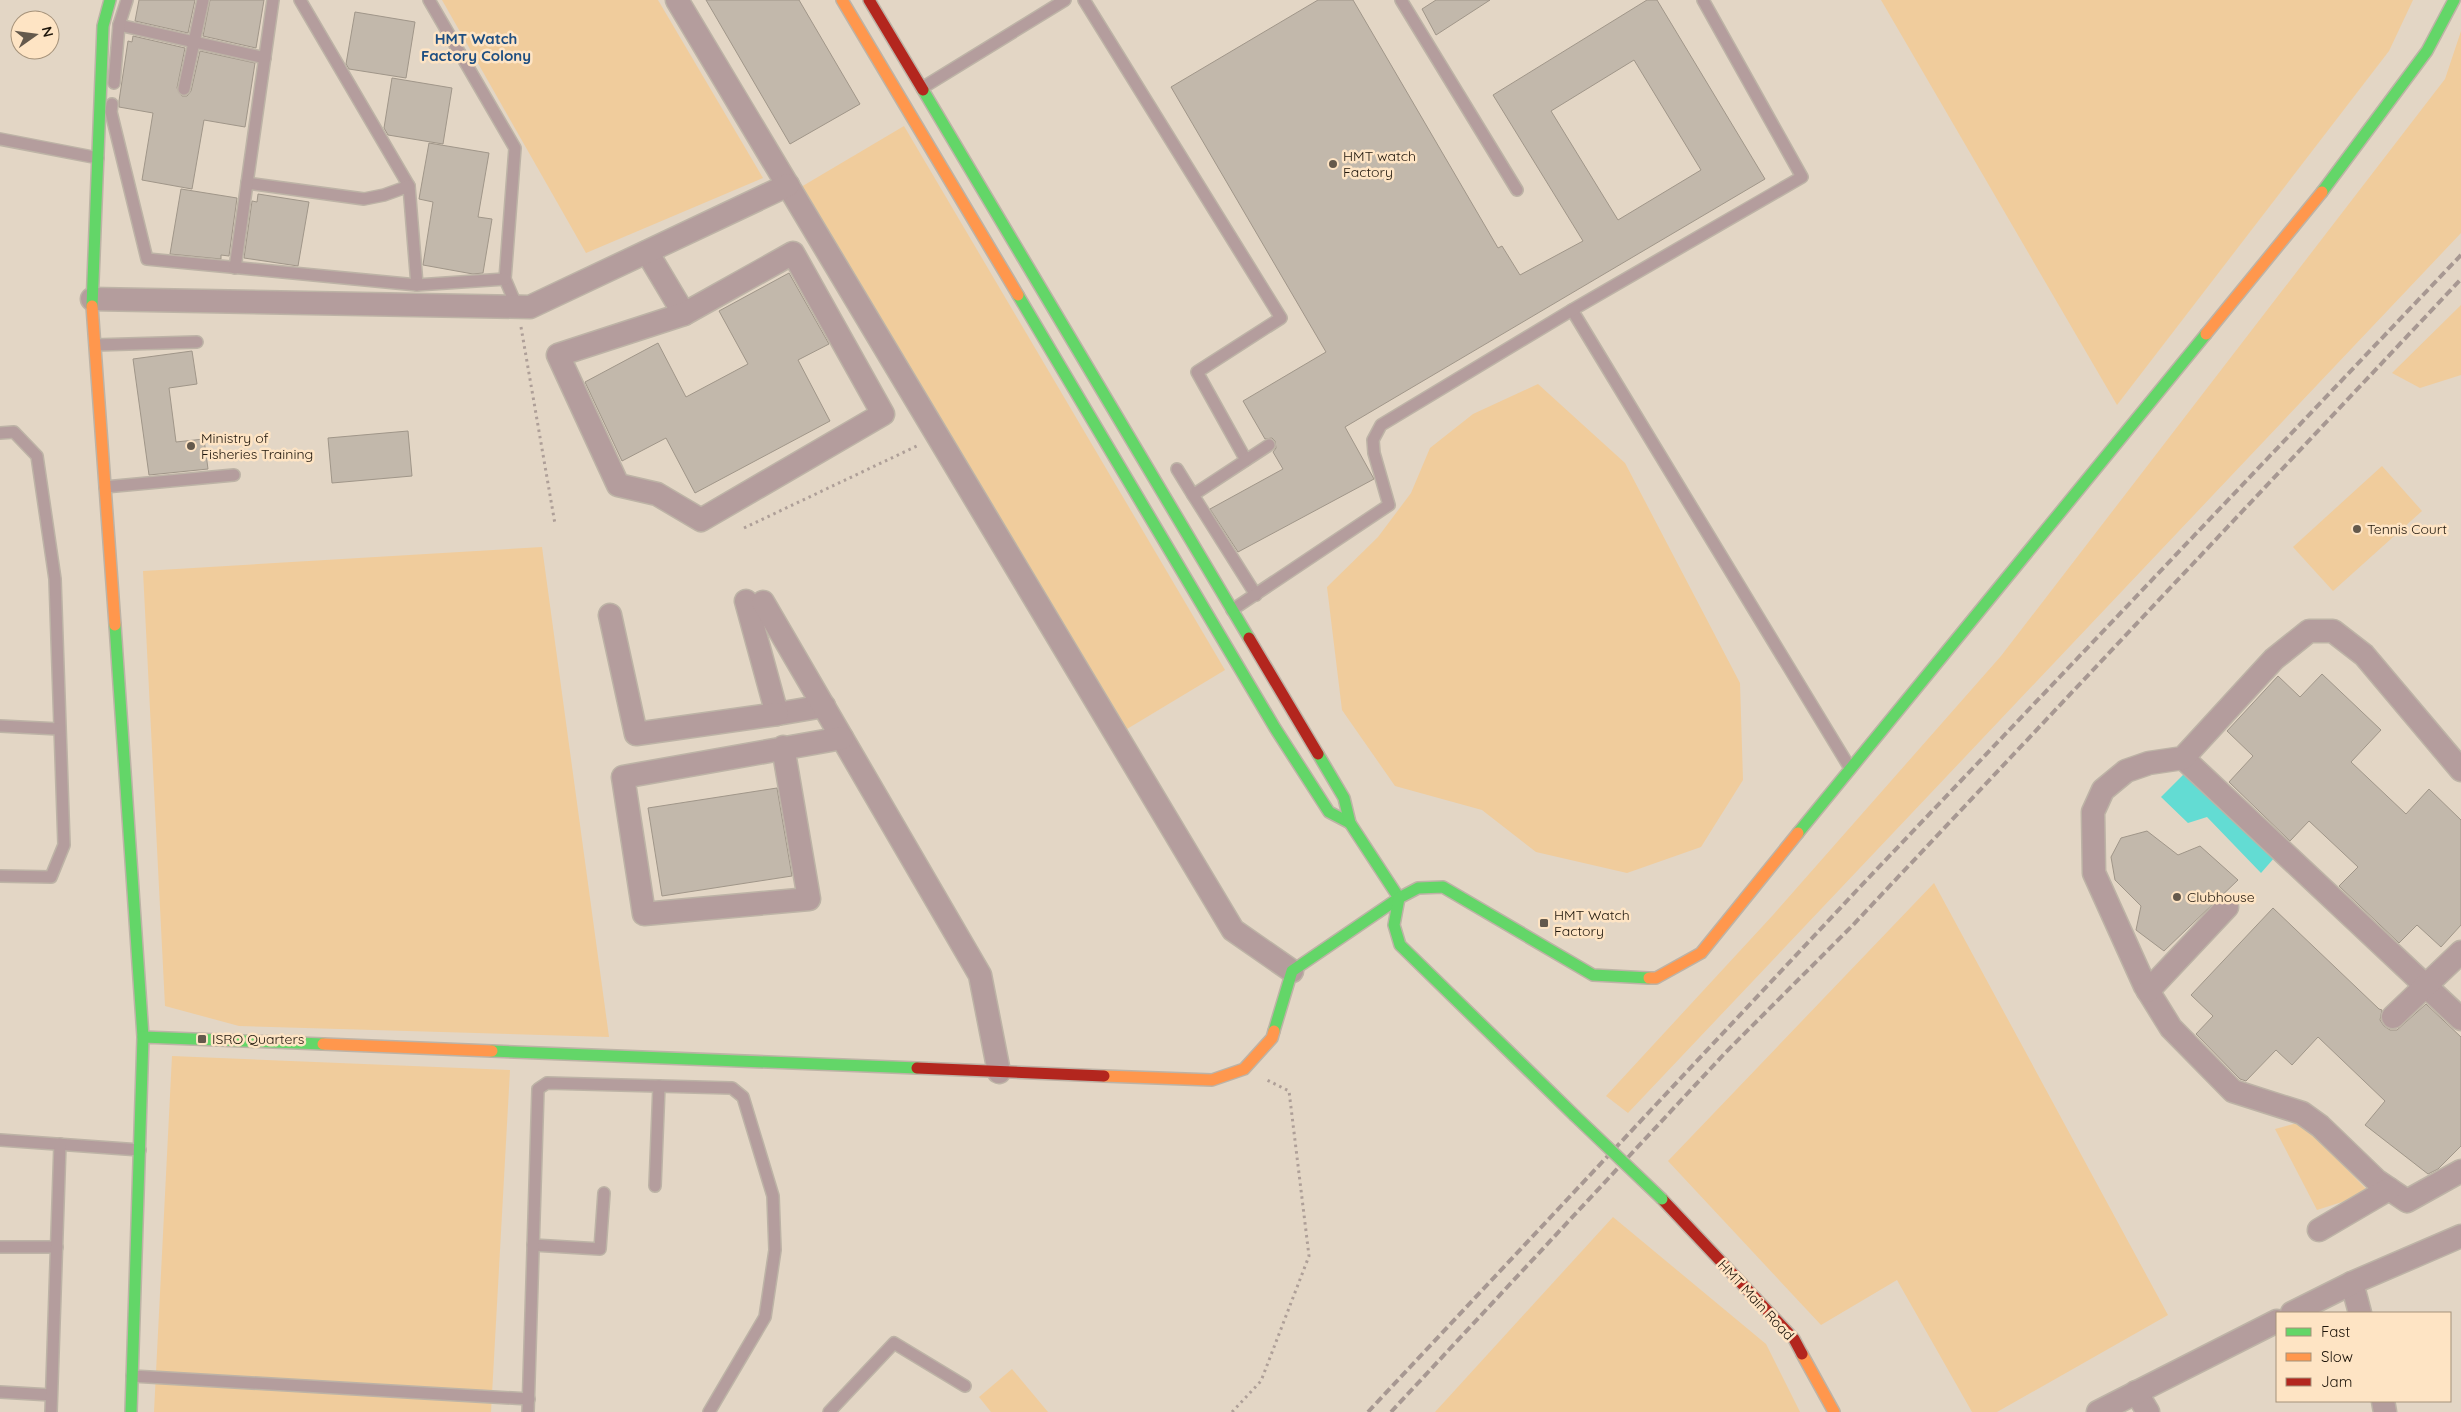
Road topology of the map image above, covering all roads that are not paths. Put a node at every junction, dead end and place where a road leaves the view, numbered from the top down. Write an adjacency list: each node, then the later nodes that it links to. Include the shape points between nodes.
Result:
1 (110, 0): 21 (street, via 102,26)
2 (127, 0): 15 (lane)
3 (203, 0): 16 (lane)
4 (274, 0): 17 (lane)
5 (300, 0): 24 (lane)
6 (429, 0): 28 (lane, via 516,148)
7 (677, 0): 23 (street)
8 (842, 0): 55 (street, via 1275,728 1329,812)
9 (869, 0): 18 (street)
10 (1065, 0): 18 (lane)
11 (1084, 0): 38 (lane, via 1281,318 1198,372)
12 (1401, 0): 25 (lane)
13 (1703, 0): 32 (lane, via 1802,178)
14 (2454, 0): 53 (street, via 2427,51 2337,174)
15 (119, 25): 16 (lane); 27 (lane, via 111,112 147,259)
16 (194, 42): 17 (lane); 19 (lane)
17 (265, 58): 22 (lane)
18 (921, 88): 44 (street)
19 (184, 89)
20 (0, 139): 21 (lane)
21 (98, 158): 30 (street)
22 (247, 183): 24 (lane, via 364,199 384,196); 27 (lane)
23 (788, 185): 26 (street); 60 (street, via 1233,930)
24 (409, 186): 29 (lane)
25 (1517, 190)
26 (647, 252): 31 (street, via 530,307); 33 (street)
27 (235, 268): 29 (lane)
28 (505, 279): 29 (lane); 31 (lane)
29 (417, 285)
30 (92, 299): 31 (street); 35 (street)
31 (517, 307)
32 (1572, 310): 43 (lane, via 1381,426 1373,440 1374,453 1389,505); 53 (lane)
33 (684, 314): 33 (street, via 793,252 883,414 702,520 657,494 618,485 558,355)
34 (196, 342): 35 (lane)
35 (95, 345): 41 (street)
36 (0, 433): 49 (lane, via 14,432 37,456 55,579)
37 (1268, 445): 38 (lane)
38 (1246, 460): 42 (lane)
39 (1177, 469): 42 (lane)
40 (234, 475): 41 (lane)
41 (105, 487): 65 (street)
42 (1193, 495): 43 (lane)
43 (1256, 595): 44 (lane)
44 (1232, 610): 55 (street, via 1344,798)
45 (610, 614): 47 (street, via 636,734)
46 (824, 706): 47 (street); 47 (street, via 755,602); 50 (street)
47 (777, 714)
48 (0, 726): 49 (lane)
49 (59, 729): 56 (lane, via 64,845 51,877)
50 (842, 738): 51 (street); 66 (street, via 980,975)
51 (783, 748): 51 (street, via 623,777 644,914 809,899)
52 (2183, 758): 54 (street, via 2274,659 2309,632 2333,631 2364,655); 61 (street); 62 (street, via 2149,763 2126,771 2103,790 2092,812 2094,873)
53 (1850, 768): 57 (street, via 1701,953 1656,978 1593,975 1443,887 1418,888)
54 (2461, 770)
55 (1350, 823): 57 (street)
56 (0, 876)
57 (1399, 898): 60 (street); 95 (street, HMT Main Road, bridge, via 1394,925 1400,945 1662,1199 1794,1339)
58 (2227, 907): 62 (street)
59 (2461, 952): 61 (street)
60 (1292, 971): 66 (street, via 1272,1038 1244,1069 1212,1080)
61 (2426, 986): 63 (street); 64 (street)
62 (2148, 991): 73 (street, via 2171,1028 2233,1091 2302,1113)
63 (2393, 1017)
64 (2461, 1019)
65 (143, 1037): 66 (street); 70 (street)
66 (999, 1072)
67 (659, 1086): 72 (lane); 77 (lane, via 547,1082 541,1085 538,1089); 93 (lane, via 732,1088 738,1091 743,1097 773,1196 775,1250 765,1317)
68 (0, 1140): 69 (lane)
69 (60, 1144): 70 (lane); 79 (lane)
70 (140, 1150): 84 (street)
71 (2461, 1171): 73 (street, via 2407,1201)
72 (654, 1186)
73 (2389, 1189): 75 (street)
74 (604, 1193): 77 (lane, via 600,1249)
75 (2319, 1230)
76 (2461, 1236): 80 (street)
77 (534, 1245): 89 (lane)
78 (0, 1247): 79 (lane)
79 (57, 1247): 88 (lane)
80 (2352, 1283): 81 (street); 82 (street)
81 (2294, 1312)
82 (2360, 1312)
83 (2276, 1322): 87 (street)
84 (132, 1376): 89 (lane); 91 (street)
85 (965, 1386): 94 (lane, via 894,1344)
86 (0, 1392): 88 (lane)
87 (2136, 1392): 96 (street); 97 (street)
88 (51, 1395): 90 (lane)
89 (529, 1399): 92 (lane)
90 (51, 1412)
91 (131, 1412)
92 (528, 1412)
93 (709, 1412)
94 (828, 1412)
95 (1834, 1412)
96 (2098, 1412)
97 (2148, 1412)

